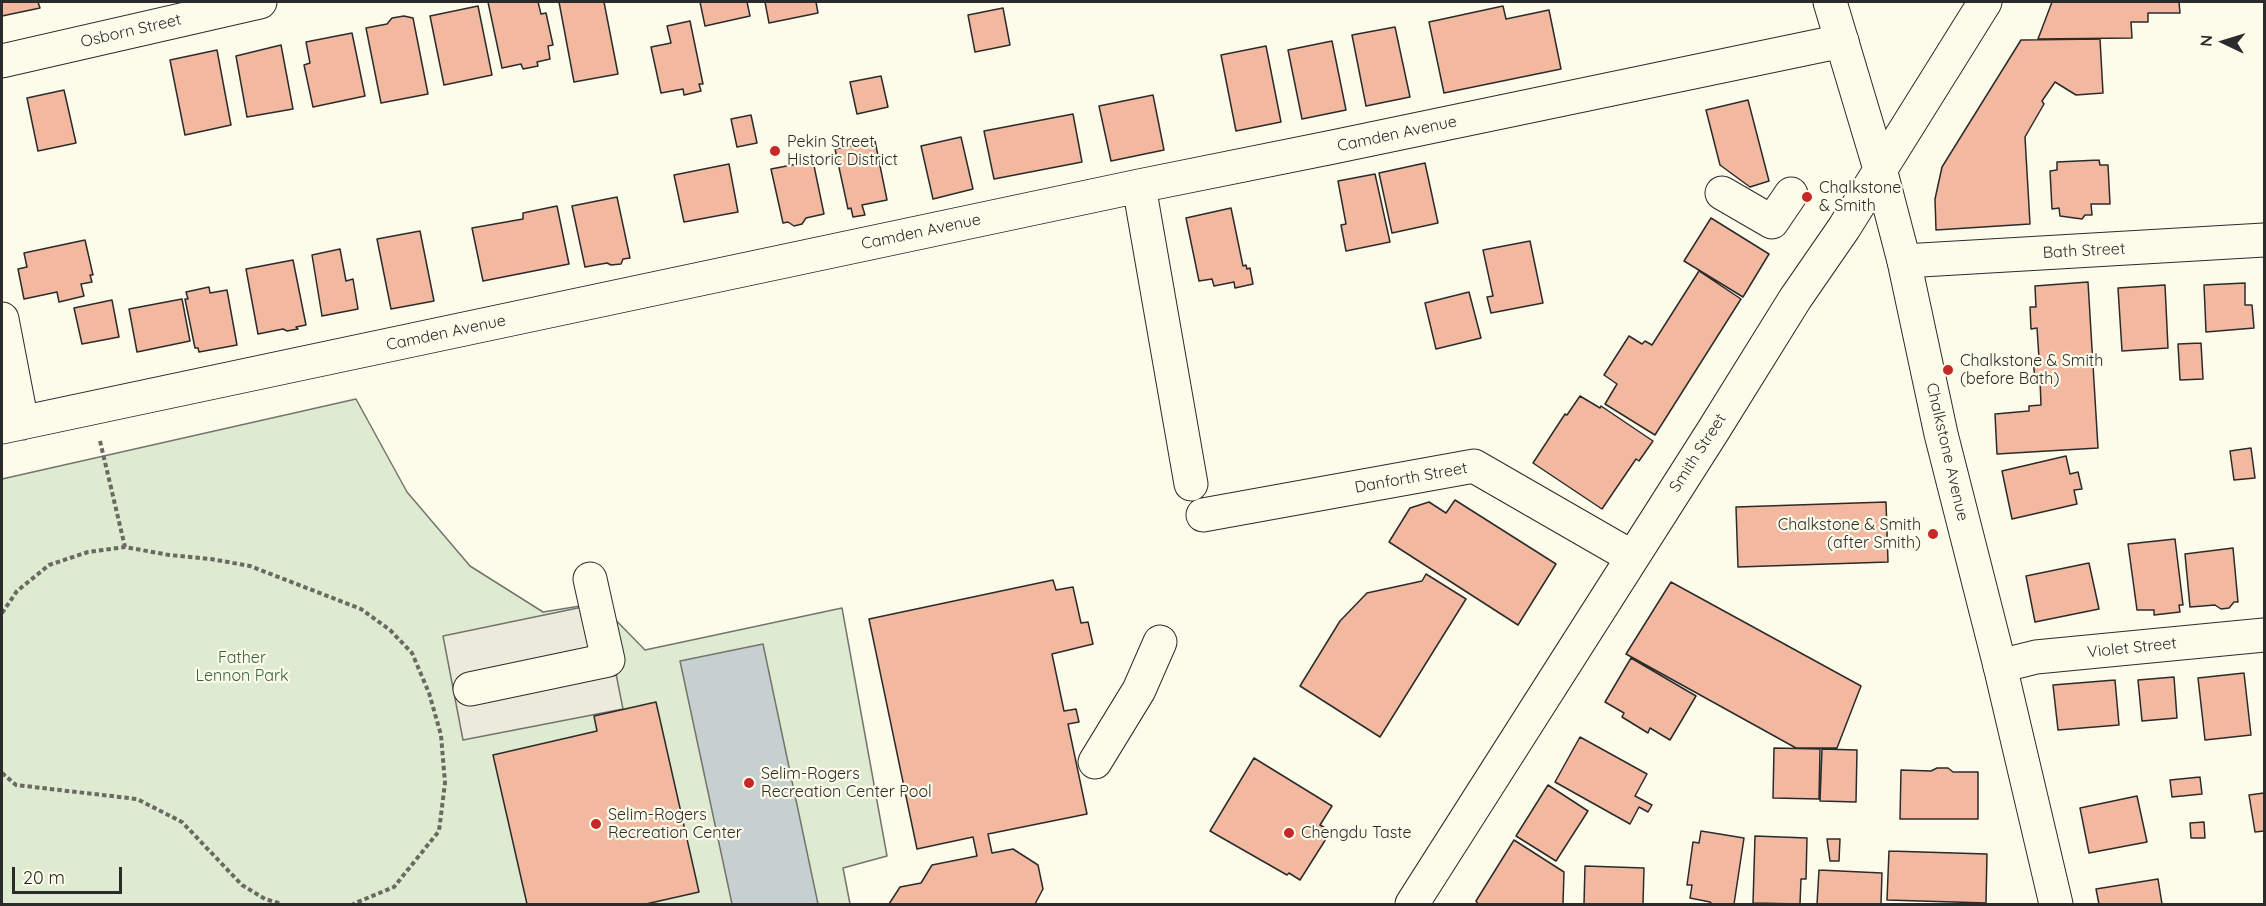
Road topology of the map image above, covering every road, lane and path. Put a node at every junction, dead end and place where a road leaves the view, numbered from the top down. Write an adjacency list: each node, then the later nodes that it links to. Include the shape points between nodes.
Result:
1 (260, 2): 5 (street, Osborn Street)
2 (1830, 2): 4 (street, Chalkstone Avenue)
3 (1985, 2): 6 (street, Smith Street)
4 (1842, 41): 6 (street, Chalkstone Avenue); 7 (street, Camden Avenue)
5 (2, 62)
6 (1880, 169): 11 (street, Chalkstone Avenue); 18 (street, Smith Street)
7 (1139, 186): 13 (street, Camden Avenue); 15 (street)
8 (1722, 193): 9 (street, via 1772,222)
9 (1791, 194)
10 (2265, 240): 11 (street, Bath Street)
11 (1904, 261): 23 (street, Chalkstone Avenue, via 1941,435)
12 (2, 319): 13 (street)
13 (12, 425)
14 (98, 434): 17 (path)
15 (1191, 484)
16 (1203, 515): 18 (street, Danforth Street, via 1474,466)
17 (125, 547): 20 (path, via 88,552 49,565 17,591); 28 (path, via 250,566 361,609 390,630 412,653 441,735 445,783 439,831 394,886)
18 (1632, 558): 29 (street, Smith Street)
19 (590, 579): 24 (street, via 608,660)
20 (2, 613)
21 (2265, 635): 23 (street, Violet Street, via 2036,657)
22 (1160, 642): 25 (street, via 1139,690)
23 (2000, 666): 30 (street, Chalkstone Avenue)
24 (470, 689)
25 (1095, 762)
26 (2, 773): 27 (path, via 16,785 138,799 182,822 242,885)
27 (282, 904)
28 (353, 904)
29 (1412, 904)
30 (2056, 904)

